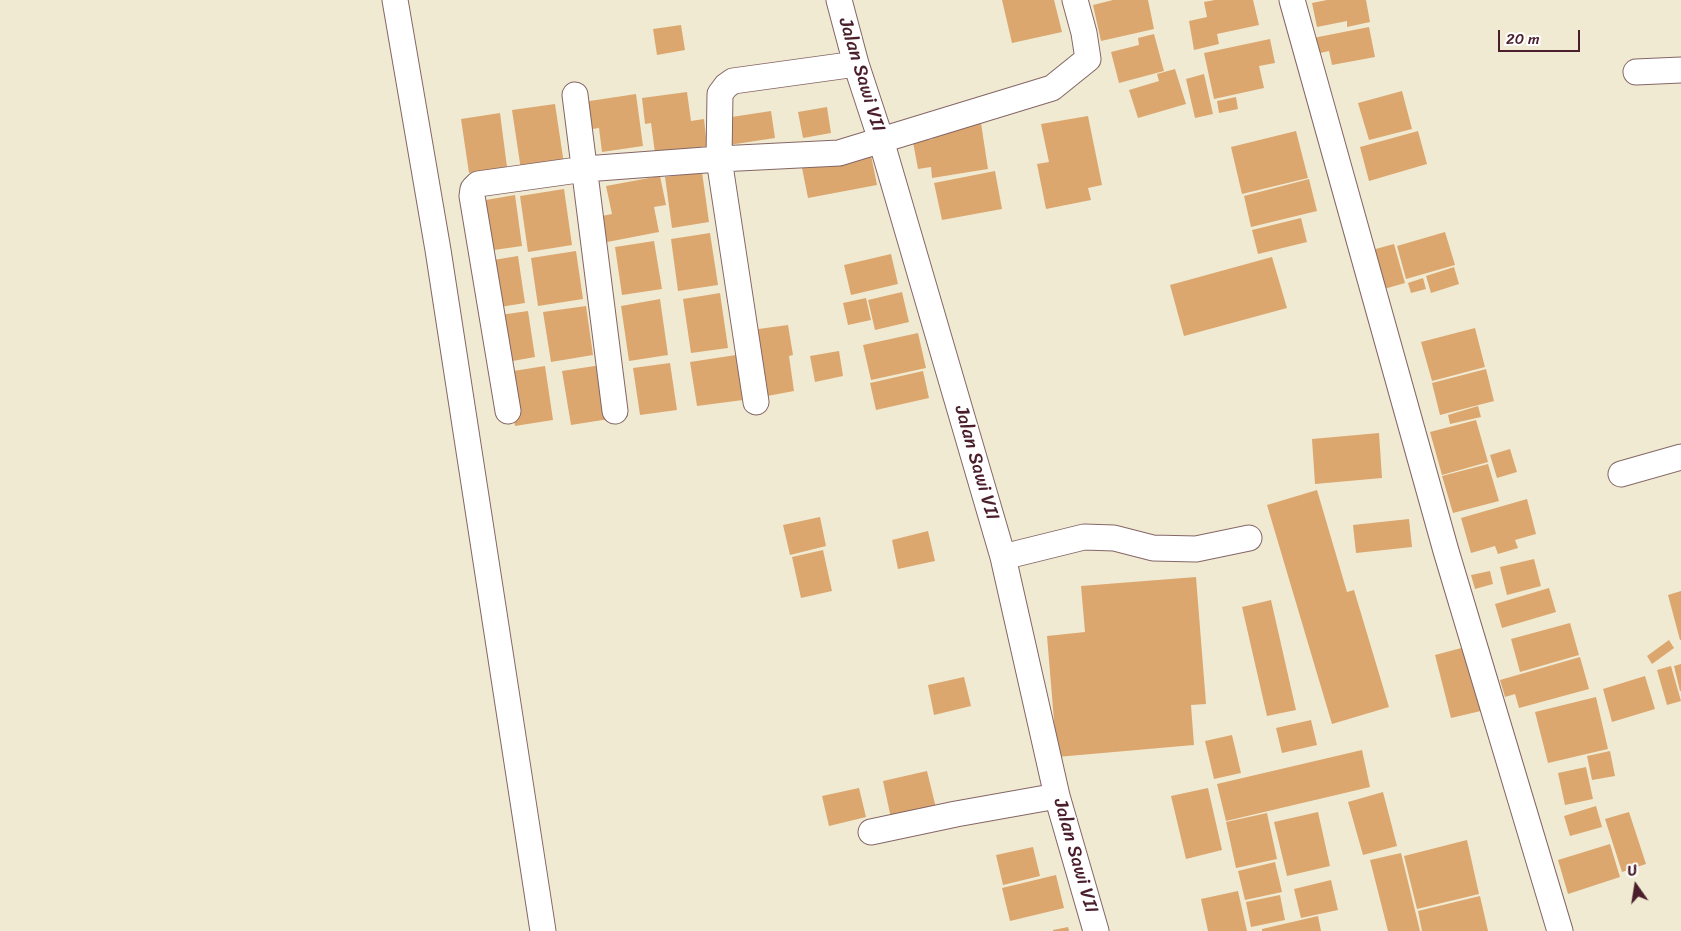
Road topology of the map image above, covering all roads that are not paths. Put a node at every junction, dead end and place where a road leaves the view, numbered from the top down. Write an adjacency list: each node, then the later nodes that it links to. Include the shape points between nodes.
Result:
1 (395, 0): 21 (street, via 438,250)
2 (839, 0): 5 (street, Jalan Sawi VII)
3 (1075, 0): 9 (street, via 1088,59 1052,88)
4 (1292, 0): 23 (street, via 1446,551)
5 (856, 64): 9 (street, Jalan Sawi VII); 10 (street, via 734,81 726,86 720,94)
6 (1681, 70): 7 (street)
7 (1636, 72)
8 (575, 95): 11 (street)
9 (880, 140): 10 (street, via 839,153); 18 (street, Jalan Sawi VII)
10 (719, 159): 11 (street); 12 (street)
11 (585, 169): 13 (street, via 478,184 474,189 472,196); 14 (street)
12 (756, 402)
13 (508, 411)
14 (615, 411)
15 (1681, 457): 16 (street)
16 (1620, 474)
17 (1249, 538): 18 (street, via 1187,549 1153,548 1114,538 1084,537)
18 (1003, 557): 19 (street, Jalan Sawi VII)
19 (1057, 796): 20 (street); 22 (street, Jalan Sawi VII)
20 (871, 832)
21 (543, 931)
22 (1096, 931)
23 (1560, 931)

